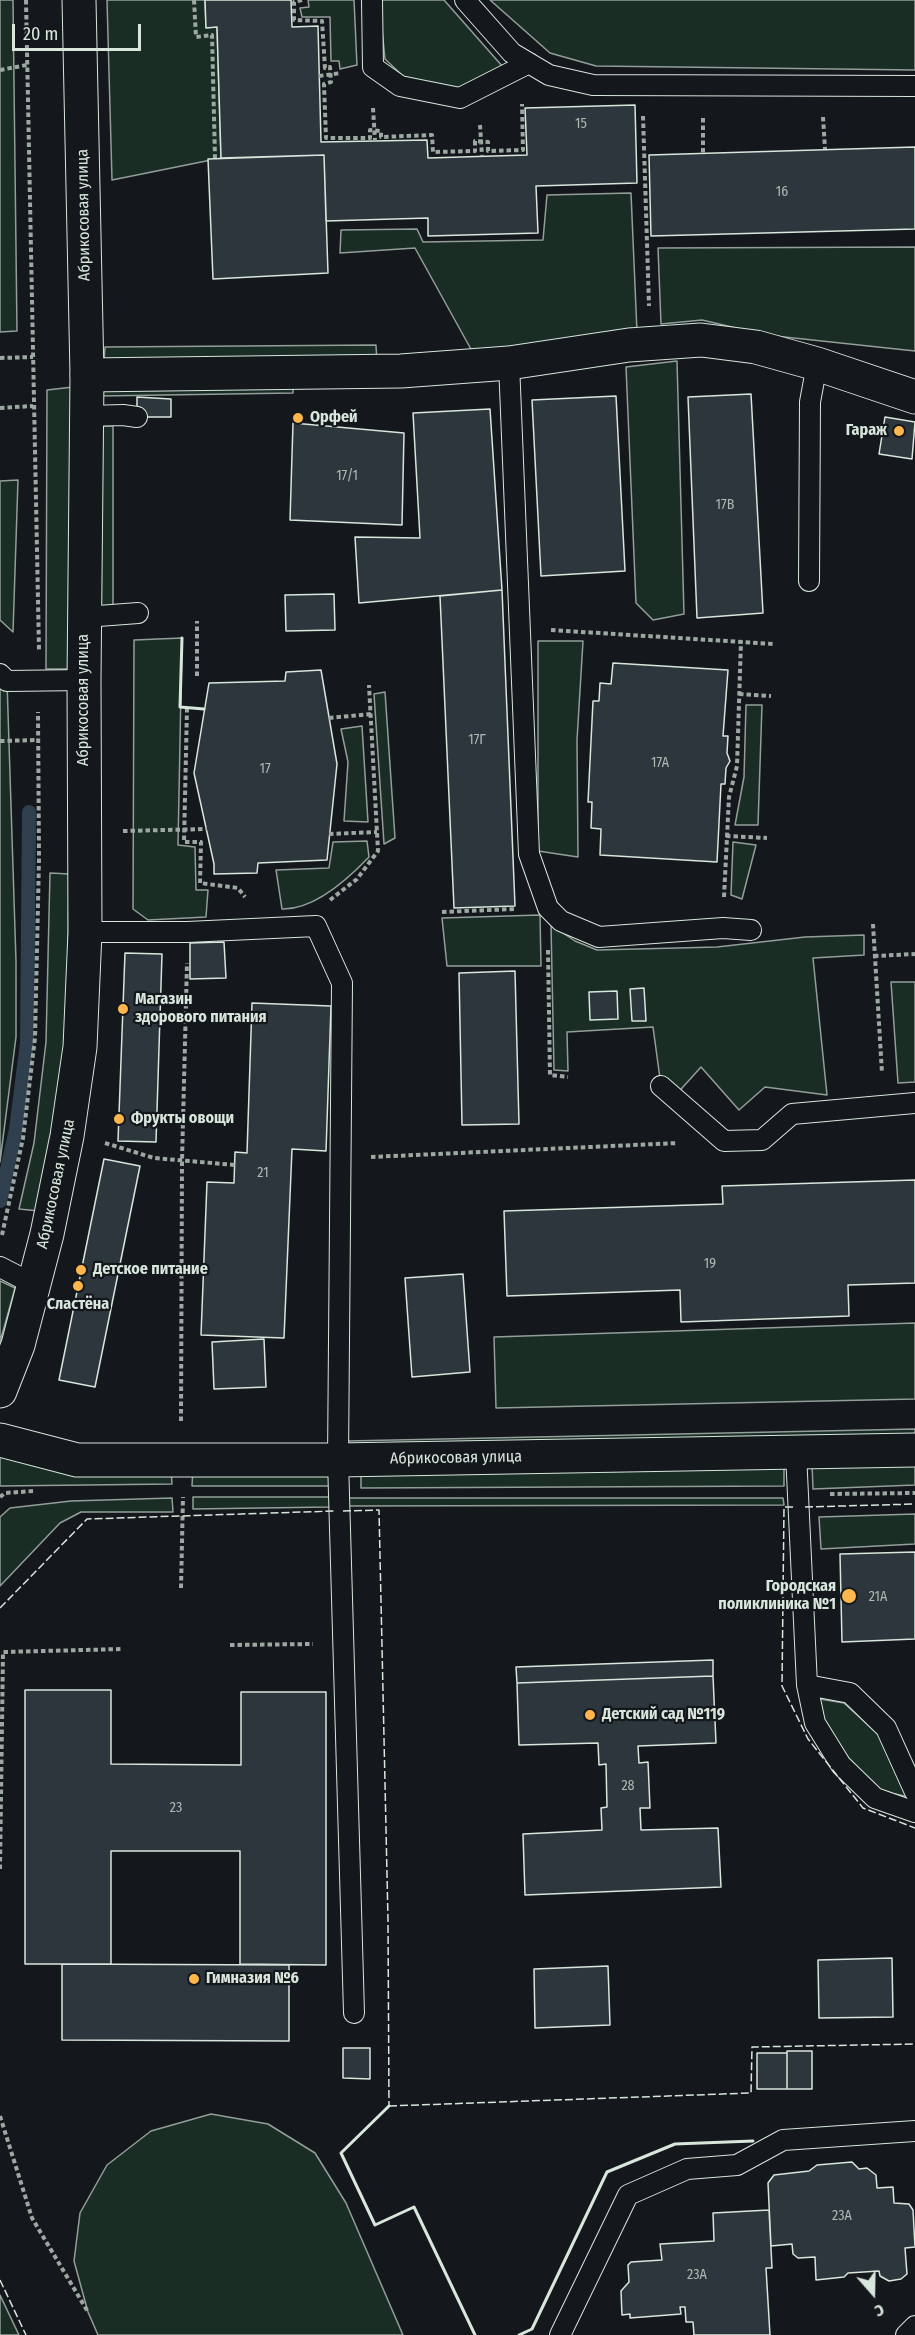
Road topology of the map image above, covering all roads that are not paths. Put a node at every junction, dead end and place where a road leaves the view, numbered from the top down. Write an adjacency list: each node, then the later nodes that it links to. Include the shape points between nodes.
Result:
1 (79, 0): 8 (street, Абрикосовая улица)
2 (372, 0): 4 (lane, via 373,67 400,86 460,98)
3 (465, 0): 4 (lane, via 513,53)
4 (529, 63): 5 (lane, via 549,75 593,85)
5 (915, 86)
6 (508, 363): 7 (street, via 629,345 701,340 756,347); 8 (street, via 401,371); 17 (lane, via 529,854 548,908 561,921 599,937 723,928)
7 (817, 364): 9 (street); 12 (lane, via 810,402)
8 (87, 375): 10 (street, Абрикосовая улица)
9 (915, 398)
10 (87, 416): 11 (lane); 14 (street, Абрикосовая улица)
11 (137, 417)
12 (808, 581)
13 (138, 613): 14 (lane)
14 (85, 617): 16 (street, Абрикосовая улица)
15 (0, 674): 16 (lane, via 7,681)
16 (84, 680): 18 (street, Абрикосовая улица)
17 (751, 930)
18 (85, 932): 22 (street, Абрикосовая улица, via 80,1047 47,1234); 27 (lane, via 316,926 342,983)
19 (661, 1086): 20 (lane, via 724,1141 762,1140 792,1114)
20 (915, 1103)
21 (0, 1267): 22 (lane)
22 (33, 1284): 23 (street, Абрикосовая улица, via 18,1345)
23 (0, 1391)
24 (0, 1440): 27 (street, Абрикосовая улица, via 77,1460)
25 (915, 1449): 26 (street, Абрикосовая улица)
26 (796, 1453): 27 (street, Абрикосовая улица); 28 (lane)
27 (338, 1460): 31 (lane)
28 (807, 1685): 29 (lane, via 849,1693 886,1728); 30 (lane, via 815,1723 841,1765 875,1798)
29 (915, 1792)
30 (915, 1812)
31 (354, 2013)
32 (915, 2131): 34 (lane, via 783,2140 738,2164 687,2169 628,2195)
33 (915, 2326): 35 (lane)
34 (560, 2335)
35 (906, 2335)

